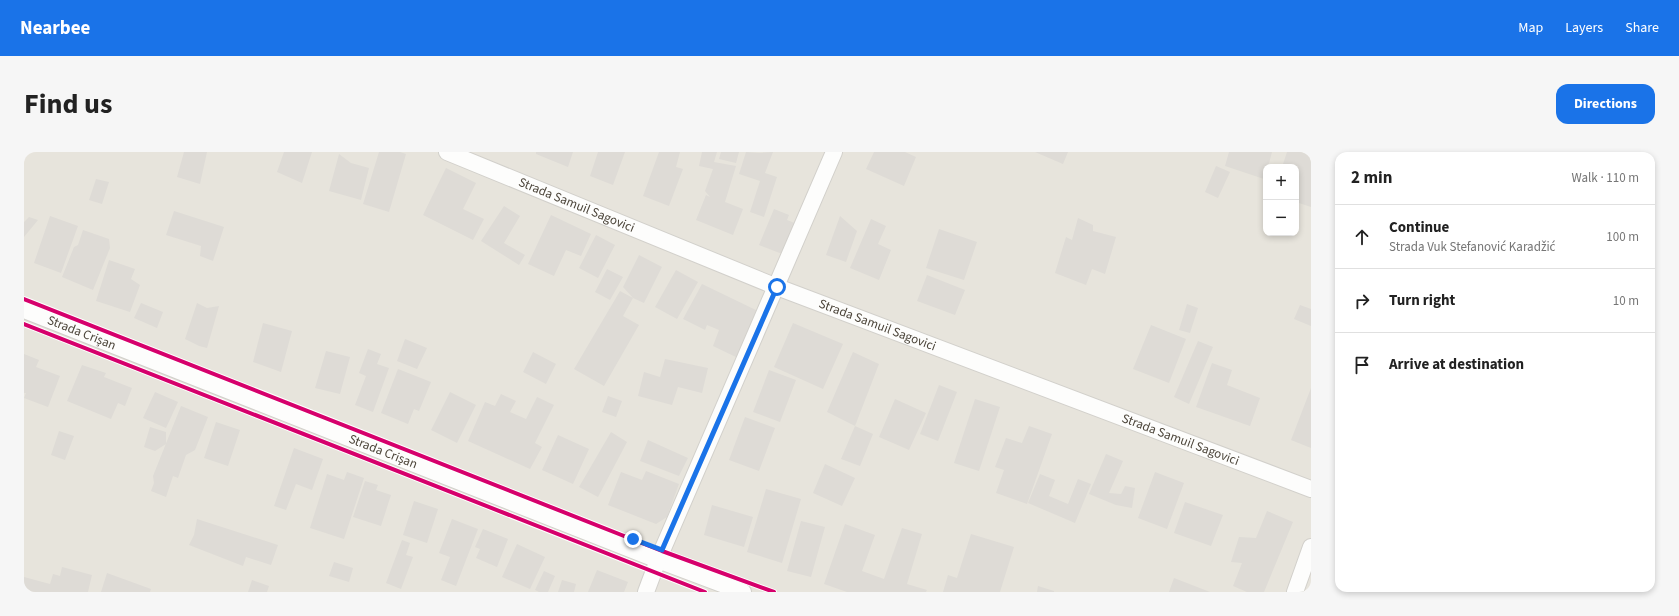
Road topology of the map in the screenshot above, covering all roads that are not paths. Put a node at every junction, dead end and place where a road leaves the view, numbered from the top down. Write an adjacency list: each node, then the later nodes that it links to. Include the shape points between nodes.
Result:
1 (447, 152): 3 (street, Strada Samuil Sagovici)
2 (834, 152): 3 (street)
3 (777, 287): 5 (street, Strada Samuil Sagovici); 7 (street)
4 (24, 310): 7 (street, Strada Crișan)
5 (1311, 489)
6 (1311, 547): 10 (street)
7 (658, 560): 8 (street); 9 (street, Strada Crișan)
8 (646, 592)
9 (743, 592)
10 (1295, 592)

